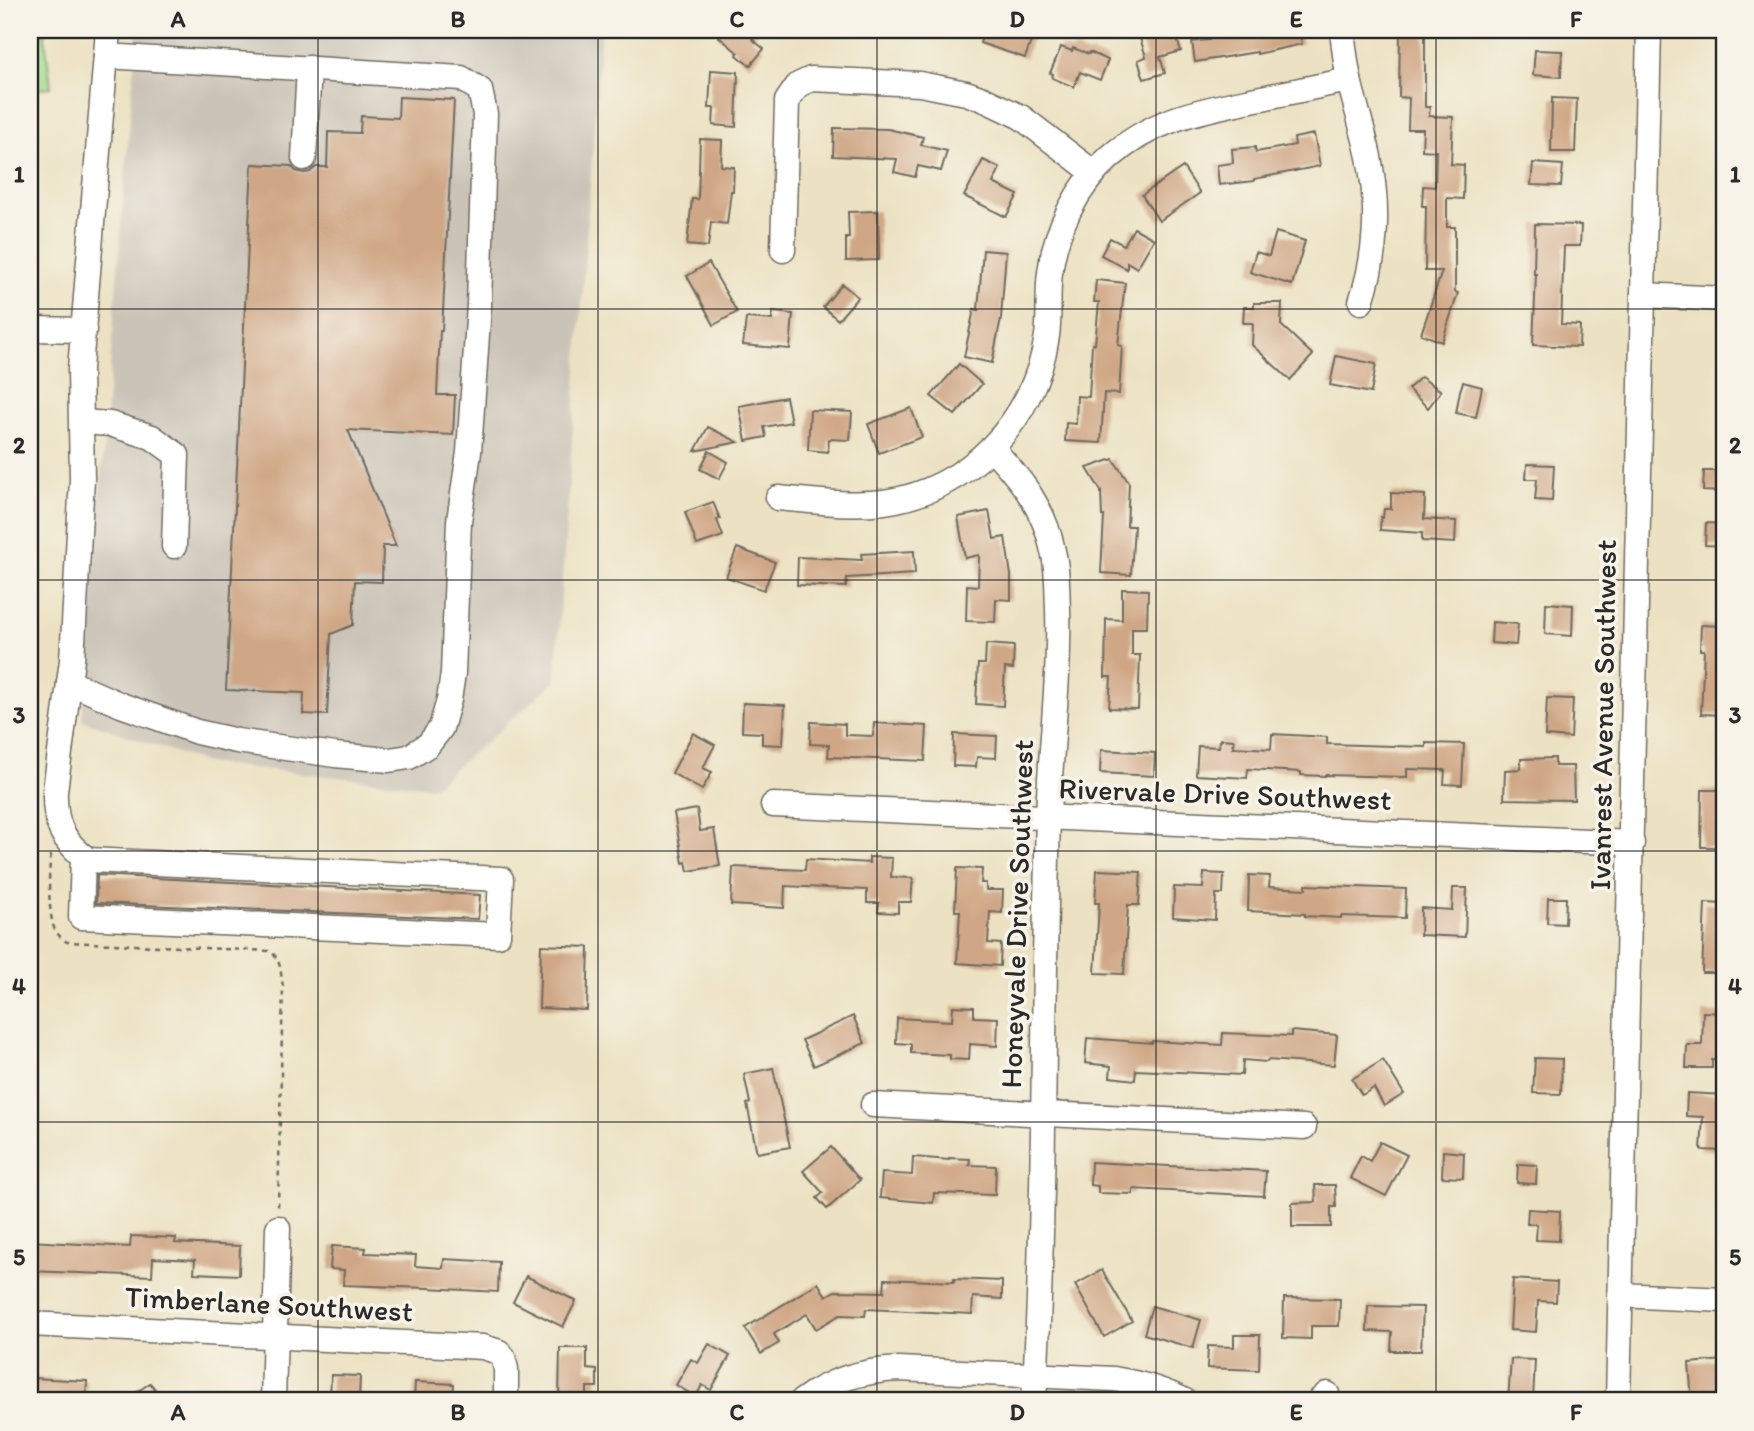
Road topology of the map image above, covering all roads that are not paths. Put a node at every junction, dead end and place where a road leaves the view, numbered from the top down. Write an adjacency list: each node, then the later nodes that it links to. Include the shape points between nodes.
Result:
1 (108, 30): 4 (street)
2 (1342, 30): 6 (street)
3 (1649, 30): 10 (street, Ivanrest Avenue Southwest)
4 (106, 56): 5 (street); 14 (street)
5 (309, 68): 7 (street); 19 (street, via 461,78 480,90 485,114 469,453 459,521 453,673 441,728 428,745 409,757 389,761 335,755 197,732)
6 (1349, 80): 8 (street, via 1168,120 1136,137); 12 (street, via 1369,156 1375,204 1374,252)
7 (304, 158)
8 (1094, 173): 9 (street, via 1021,117 966,93 920,84 811,79 799,85 787,101); 16 (street, via 1068,214 1055,247 1049,274 1047,340 1036,380 1019,414)
9 (783, 250)
10 (1643, 295): 11 (street); 22 (street, Ivanrest Avenue Southwest)
11 (1724, 299)
12 (1361, 302)
13 (30, 329): 14 (street)
14 (84, 330): 15 (street)
15 (82, 422): 18 (street, via 110,424 152,437 177,455); 19 (street)
16 (992, 448): 17 (street, via 952,478 921,493 884,502); 21 (street, Honeyvale Drive Southwest, via 1034,499 1056,563 1059,647)
17 (778, 498)
18 (174, 546)
19 (69, 682): 23 (street, via 55,808 61,830)
20 (773, 805): 21 (street, Rivervale Drive Southwest)
21 (1048, 818): 22 (street, Rivervale Drive Southwest); 25 (street, Honeyvale Drive Southwest)
22 (1632, 843): 28 (street, Ivanrest Avenue Southwest)
23 (83, 857): 23 (street, via 81,917 498,935 501,879)
24 (873, 1105): 25 (street)
25 (1042, 1113): 26 (street); 32 (street, Honeyvale Drive Southwest)
26 (1304, 1127)
27 (278, 1228): 31 (street)
28 (1620, 1296): 29 (street); 38 (street, Ivanrest Avenue Southwest)
29 (1724, 1300)
30 (30, 1324): 31 (street, Timberlane Southwest)
31 (275, 1335): 33 (street); 34 (street, Timberlane Southwest, via 483,1347 503,1357)
32 (1035, 1376): 35 (street, via 883,1370 842,1378); 36 (street, Honeyvale Drive Southwest); 37 (street, via 1131,1381)
33 (273, 1401)
34 (506, 1401)
35 (802, 1401)
36 (1034, 1401)
37 (1185, 1401)
38 (1618, 1401)

